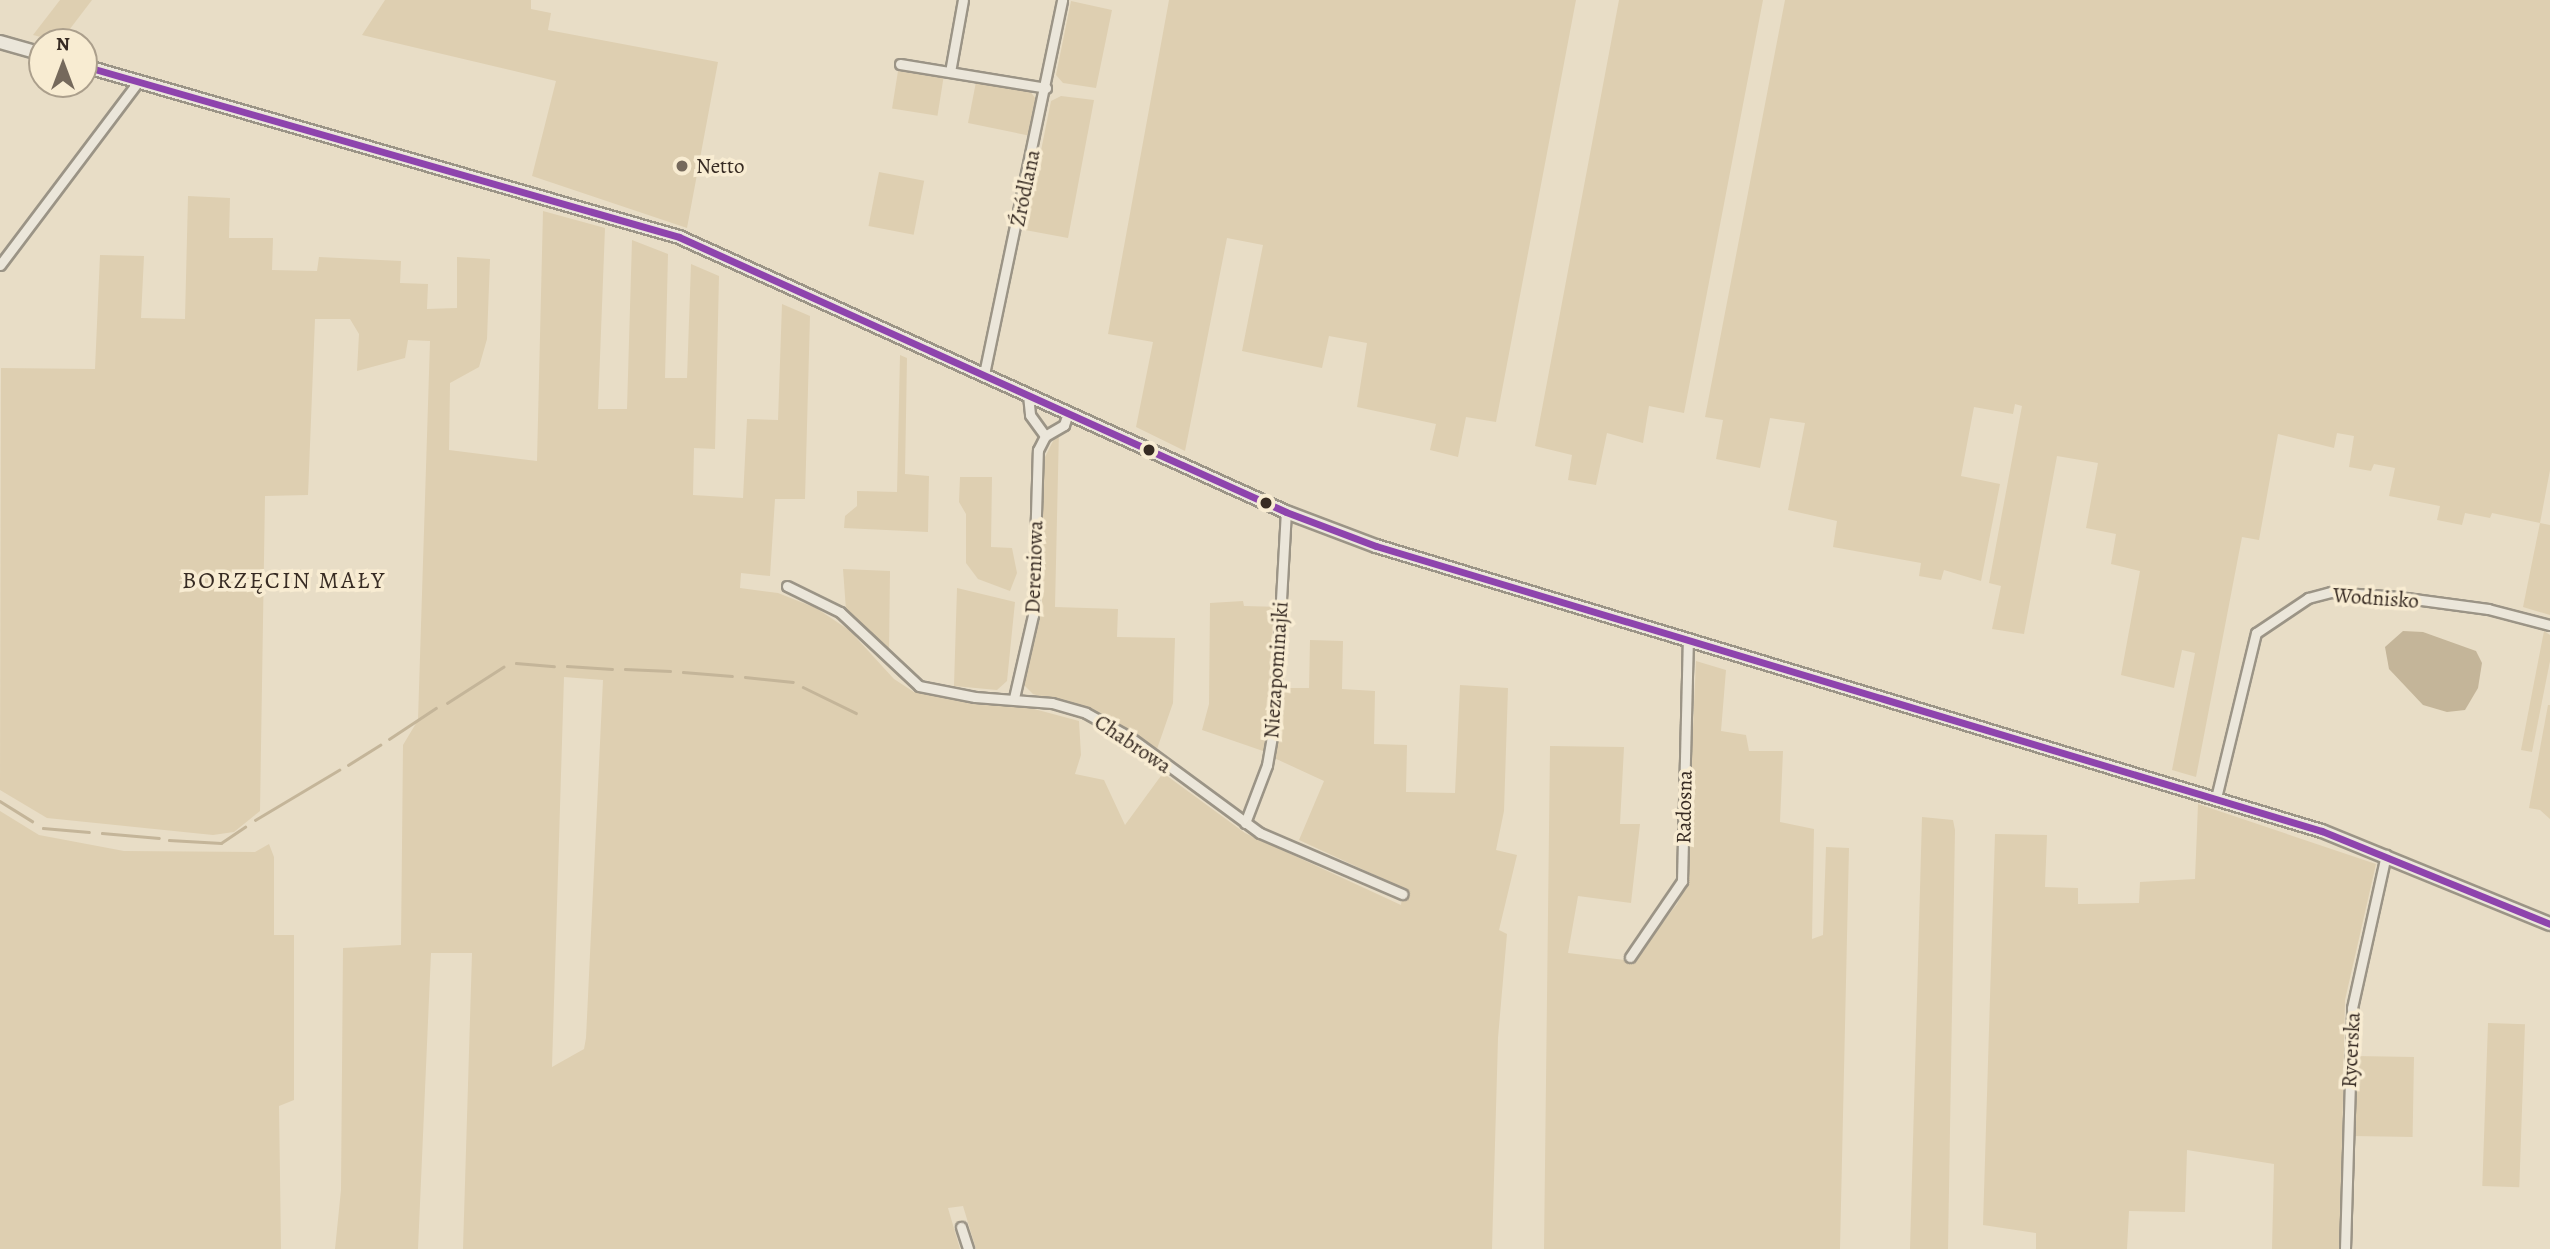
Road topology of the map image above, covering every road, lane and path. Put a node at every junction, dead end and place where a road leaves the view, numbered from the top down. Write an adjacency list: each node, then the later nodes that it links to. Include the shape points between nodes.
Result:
1 (963, 0): 7 (street)
2 (1062, 0): 9 (street, Źródlana)
3 (0, 42): 4 (main road)
4 (28, 50)
5 (900, 64): 7 (street)
6 (98, 70): 8 (main road)
7 (950, 72): 9 (street)
8 (138, 82): 10 (street); 11 (main road, via 678,237)
9 (1046, 88): 11 (street, Źródlana)
10 (0, 265)
11 (984, 374): 12 (main road)
12 (1028, 395): 13 (main road); 14 (street, via 1030,415)
13 (1068, 414): 14 (street, via 1063,425); 15 (main road)
14 (1045, 436): 19 (street, Dereniowa, via 1038,450 1033,615)
15 (1286, 512): 18 (main road, via 1376,545); 21 (street, Niezapominajki, via 1274,725 1267,765)
16 (788, 586): 19 (street, Chabrowa, via 841,612 919,686 975,697)
17 (2550, 625): 20 (street, Wodnisko, via 2488,609 2399,597 2332,593 2308,598 2256,633)
18 (1688, 641): 20 (main road); 25 (street, Radosna, via 1682,881)
19 (1014, 698): 21 (street, Chabrowa, via 1052,703 1110,724)
20 (2216, 798): 22 (main road)
21 (1245, 823): 23 (street, Chabrowa)
22 (2386, 855): 24 (main road); 28 (street, Rycerska, via 2352,1008)
23 (1402, 894)
24 (2550, 924)
25 (1630, 957)
26 (961, 1227): 27 (street)
27 (968, 1249)
28 (2345, 1249)

